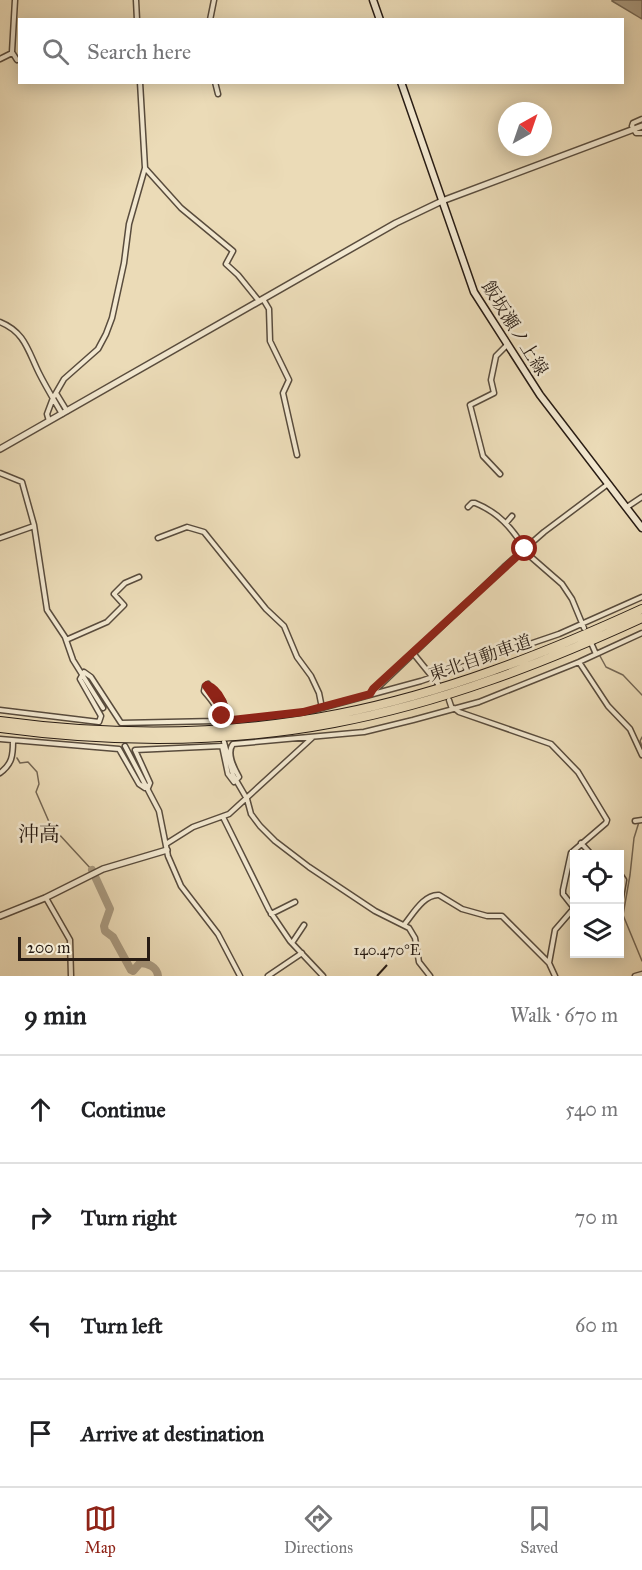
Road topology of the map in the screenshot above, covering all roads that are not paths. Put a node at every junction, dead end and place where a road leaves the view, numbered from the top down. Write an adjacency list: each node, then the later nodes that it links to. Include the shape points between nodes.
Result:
1 (15, 0): 8 (street)
2 (136, 0): 5 (street)
3 (214, 0): 6 (street)
4 (373, 0): 7 (main road)
5 (137, 18)
6 (210, 18)
7 (379, 18)
8 (12, 53): 9 (street); 10 (street)
9 (0, 59)
10 (17, 60)
11 (140, 84): 19 (street)
12 (216, 84): 14 (street)
13 (402, 84): 20 (main road, 飯坂瀬ノ上線)
14 (218, 94)
15 (642, 119): 17 (street, via 633,124)
16 (642, 126): 17 (street)
17 (633, 130): 18 (street); 20 (street)
18 (642, 133)
19 (145, 168): 21 (street, via 181,208 233,251 226,264); 24 (street, via 129,224 109,327 98,349 64,378)
20 (442, 201): 21 (street); 23 (main road, 飯坂瀬ノ上線, via 474,292)
21 (261, 300): 25 (street); 28 (street, via 269,309 270,344 289,380 283,393)
22 (0, 322): 24 (street, via 24,339)
23 (507, 345): 30 (street, via 496,356 491,380 494,393 470,405 483,456); 31 (main road, 飯坂瀬ノ上線)
24 (54, 395): 25 (street); 26 (street, via 47,414)
25 (64, 413): 26 (street)
26 (49, 421): 27 (street)
27 (0, 449)
28 (297, 455)
29 (0, 473): 37 (street, via 22,482)
30 (500, 474)
31 (608, 484): 34 (main road, 飯坂瀬ノ上線); 41 (street)
32 (642, 496): 34 (street)
33 (468, 507): 36 (street, via 475,503)
34 (626, 507): 38 (main road, 飯坂瀬ノ上線)
35 (512, 516): 36 (street)
36 (506, 523): 41 (street)
37 (34, 526): 39 (street); 48 (street, via 47,610)
38 (642, 528)
39 (0, 538)
40 (158, 538): 60 (street, via 187,527 204,532 284,626 319,693)
41 (524, 549): 46 (street, via 562,584); 50 (street)
42 (139, 577): 48 (street, via 114,594 124,605 107,622)
43 (642, 597): 46 (street)
44 (642, 609): 63 (highway, 東北自動車道, via 502,668 427,693 338,714 254,727 188,731 98,731)
45 (642, 618): 65 (highway, 東北自動車道, via 474,685 332,723 256,734 158,739)
46 (583, 626): 54 (street)
47 (642, 633): 51 (street)
48 (66, 640): 53 (street)
49 (592, 645): 51 (street)
50 (413, 653): 54 (street); 57 (street)
51 (596, 654): 52 (street)
52 (579, 662): 61 (street, via 479,702); 71 (street, via 608,706 630,729)
53 (82, 673): 56 (street, via 91,676 121,723 215,721 217,710 204,691); 59 (street); 62 (street, via 80,679 101,716 99,722)
54 (433, 678): 55 (street); 57 (street)
55 (438, 684)
56 (206, 686): 60 (street, via 223,700 228,719 232,720); 64 (street, via 220,706)
57 (370, 694): 60 (street)
58 (449, 700): 61 (street)
59 (103, 708)
60 (322, 708)
61 (453, 708): 66 (street, via 364,732); 79 (street, via 548,743 567,760 607,820)
62 (0, 710)
63 (0, 722)
64 (223, 724)
65 (0, 728)
66 (314, 736): 73 (street, via 233,744 230,750); 75 (street)
67 (0, 739): 68 (street)
68 (14, 741): 72 (street, via 11,763); 74 (street, via 119,749 139,784)
69 (224, 742): 73 (street)
70 (125, 746): 74 (street)
71 (642, 755)
72 (0, 773)
73 (237, 781): 74 (street, via 228,774 222,746 135,750 148,777); 75 (street)
74 (148, 788): 80 (street, via 159,810)
75 (247, 799): 76 (street); 89 (street, via 254,818 275,841 375,911)
76 (223, 817): 80 (street, via 193,827); 86 (street)
77 (635, 820): 78 (street)
78 (642, 820)
79 (581, 843): 81 (street); 84 (street, via 571,854 563,890)
80 (167, 848): 82 (street, via 104,869); 96 (street, via 181,886 218,934)
81 (587, 850)
82 (46, 898): 87 (street); 95 (street, via 70,940)
83 (296, 902): 86 (street)
84 (571, 904)
85 (570, 913): 92 (street, via 555,930)
86 (271, 914): 90 (street)
87 (0, 916)
88 (304, 925): 90 (street)
89 (404, 925): 92 (street, via 428,898 439,895 462,909 502,916); 99 (street, via 414,933 419,962)
90 (292, 943): 91 (street)
91 (302, 953): 97 (street); 98 (street)
92 (549, 963): 94 (street)
93 (642, 974): 100 (street)
94 (553, 975)
95 (71, 976)
96 (240, 976)
97 (268, 976)
98 (323, 976)
99 (430, 976)
100 (635, 976)

